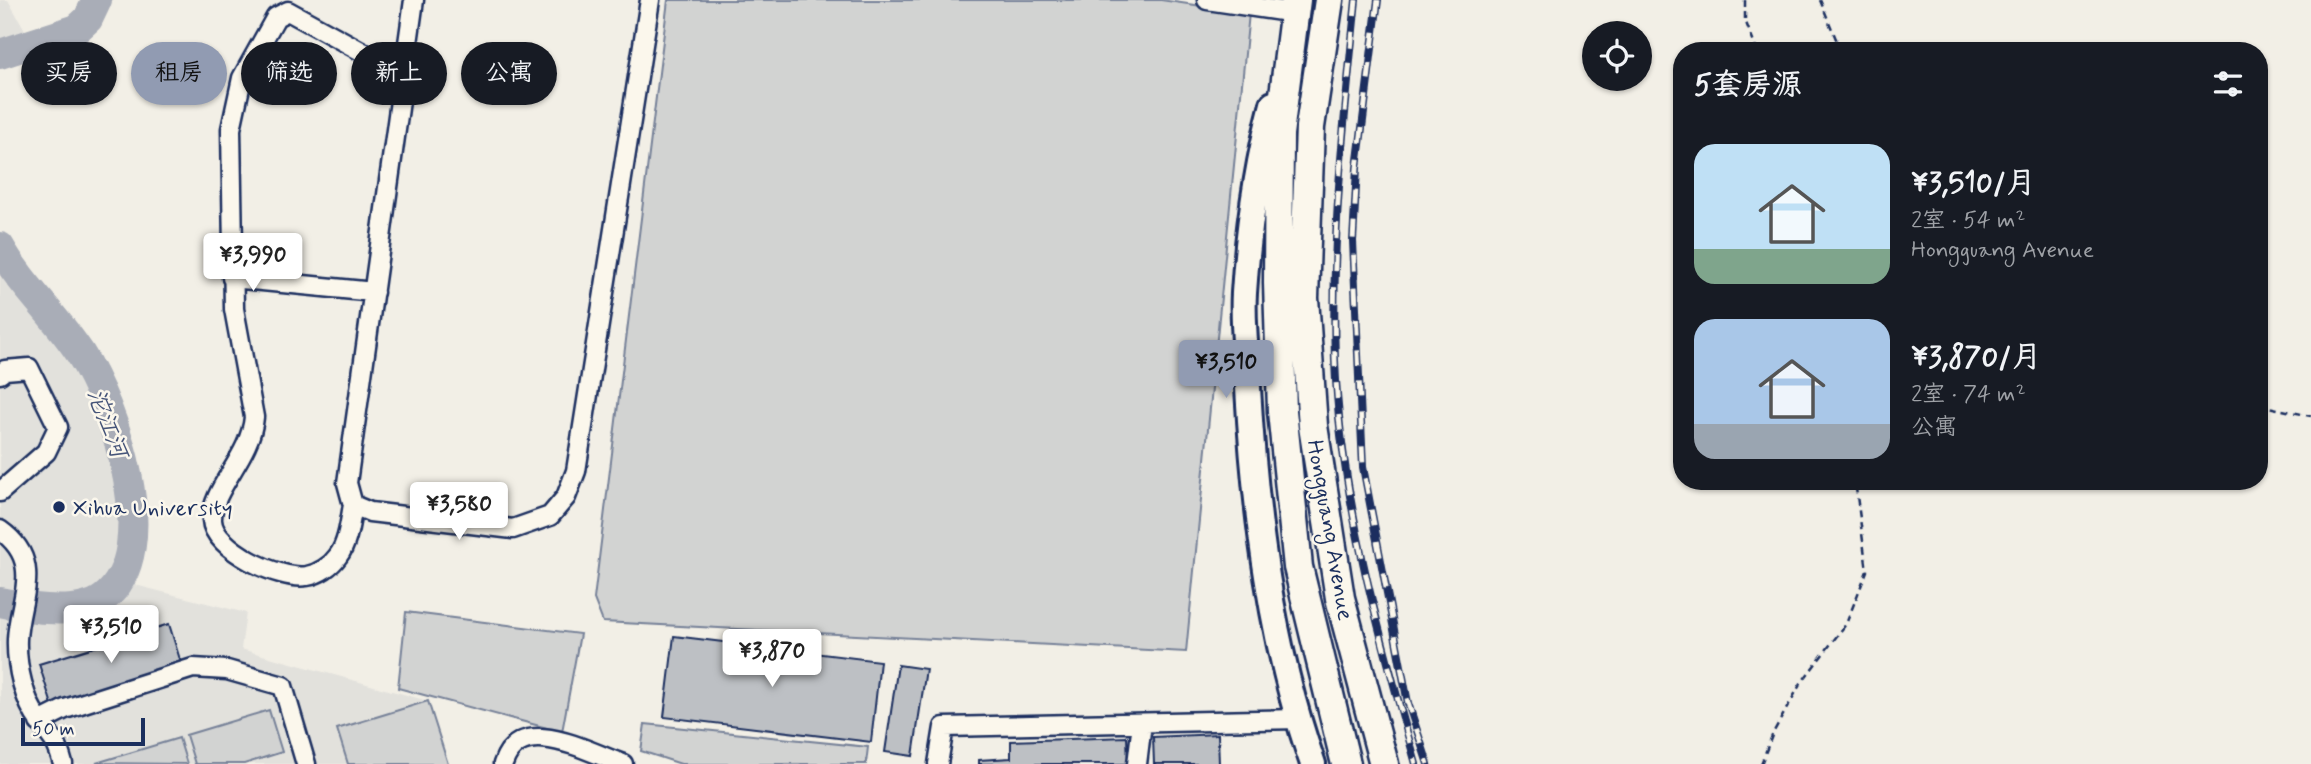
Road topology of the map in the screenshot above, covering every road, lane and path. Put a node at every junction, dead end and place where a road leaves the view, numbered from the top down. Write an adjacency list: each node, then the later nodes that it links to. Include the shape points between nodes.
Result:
1 (414, 0): 8 (street)
2 (650, 0): 20 (street, via 576,471 566,497 550,516 513,529 370,512)
3 (1207, 0): 7 (street)
4 (1329, 0): 33 (highway, Hongguang Avenue, via 1310,127 1304,299 1313,426 1340,598)
5 (1745, 0): 9 (path, via 1745,20)
6 (1820, 0): 10 (path)
7 (1294, 15): 22 (main road, via 1261,152 1244,295 1256,489 1266,567); 32 (highway, Hongguang Avenue, via 1279,134 1282,411 1298,566)
8 (408, 42)
9 (1754, 42)
10 (1838, 42)
11 (351, 46): 13 (street, via 288,11 276,17 242,78 229,156 234,187)
12 (399, 105): 14 (street)
13 (232, 278): 14 (street); 20 (street, via 253,432 214,505 212,523 223,543 265,568 307,576 326,569 340,555)
14 (374, 292): 20 (street, via 347,483)
15 (0, 374): 19 (street, via 29,368 58,427 46,452)
16 (2268, 407): 17 (path)
17 (2311, 416)
18 (1856, 490): 34 (path, via 1867,571 1846,624 1801,683)
19 (0, 492)
20 (353, 505)
21 (0, 530): 23 (street, via 29,572 17,641 25,695)
22 (1300, 719): 24 (street); 31 (main road)
23 (39, 722): 25 (street, via 55,739); 26 (street, via 65,709 193,668 227,670 283,686)
24 (1142, 723): 29 (street, via 944,727); 30 (street)
25 (63, 764)
26 (306, 764)
27 (503, 764): 28 (street, via 517,741 536,736)
28 (624, 764)
29 (938, 764)
30 (1137, 764)
31 (1313, 764)
32 (1346, 764)
33 (1384, 764)
34 (1761, 764)

